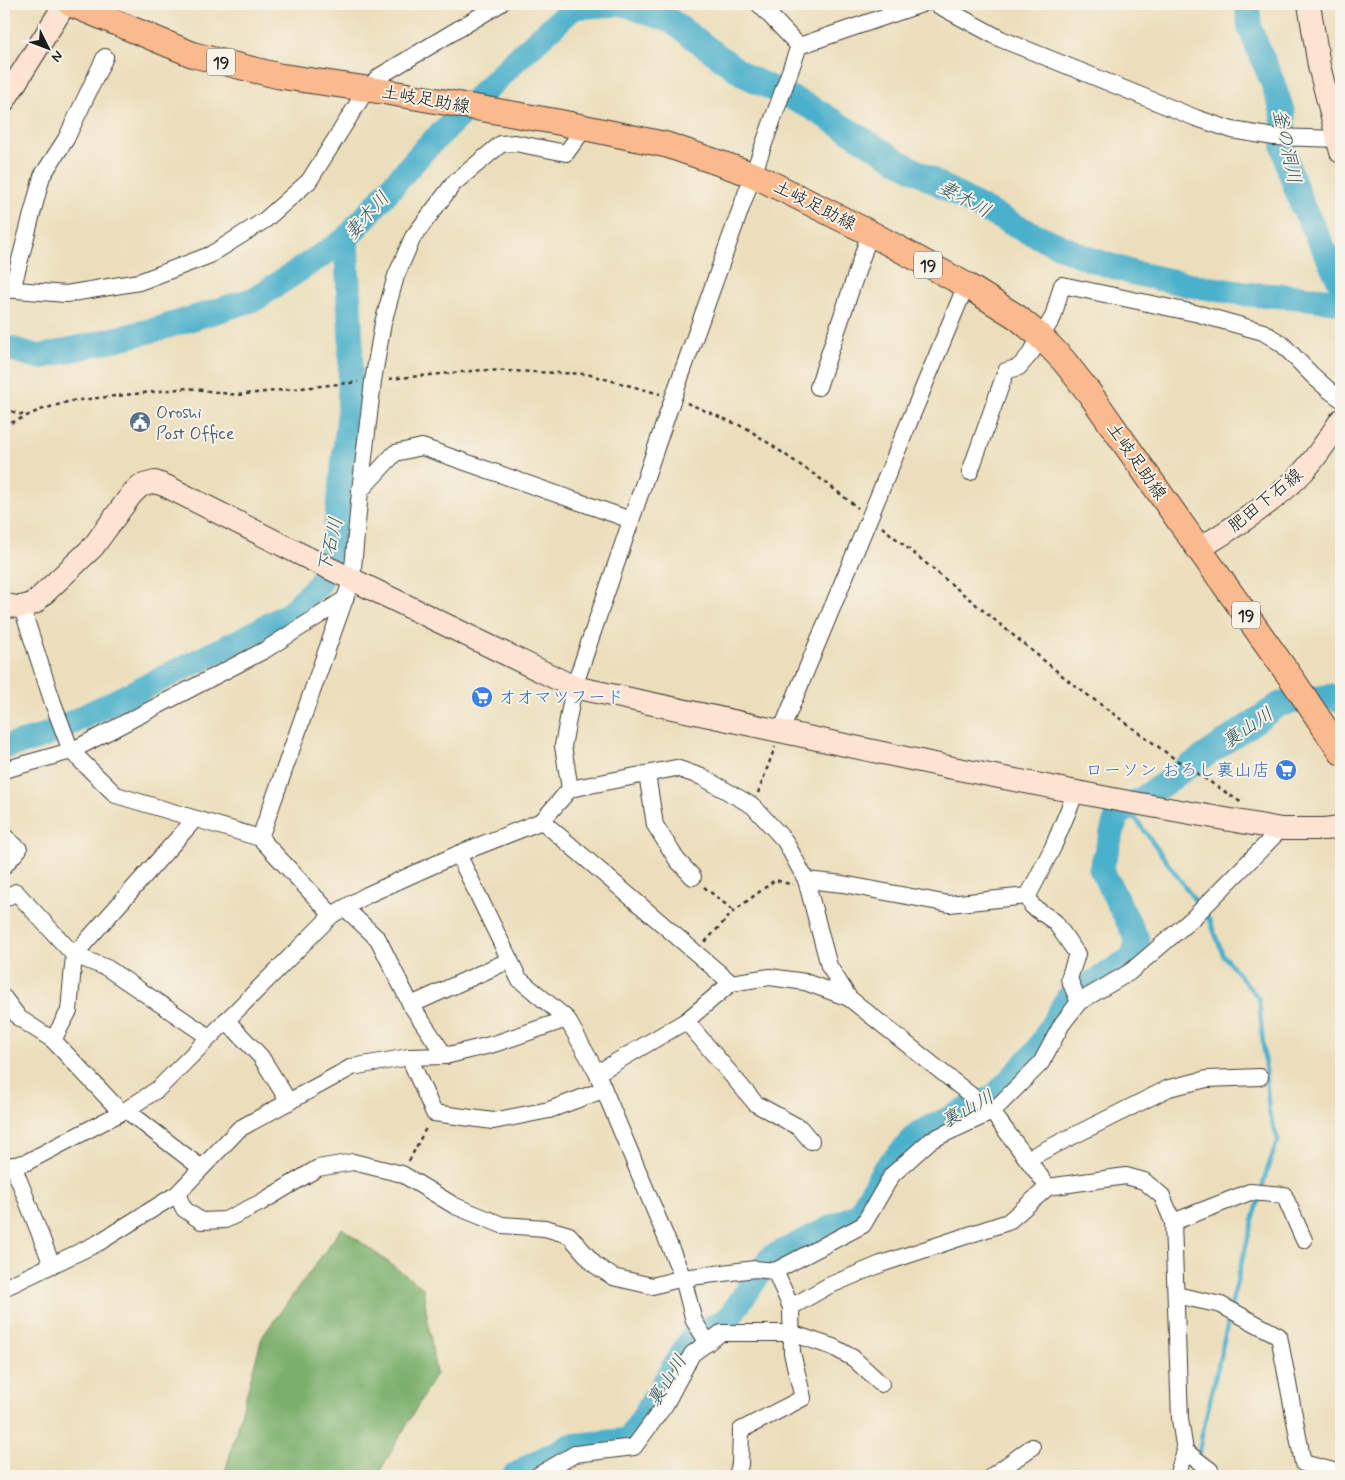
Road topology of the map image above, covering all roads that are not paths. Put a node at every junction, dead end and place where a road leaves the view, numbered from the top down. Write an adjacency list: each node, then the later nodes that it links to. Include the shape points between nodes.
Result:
1 (65, 4): 11 (street)
2 (71, 4): 10 (main road, 土岐足助線 / 19, via 194,55 279,76)
3 (500, 4): 10 (street, via 380,76)
4 (759, 4): 8 (street)
5 (922, 4): 8 (street)
6 (936, 4): 13 (street, via 1001,39 1196,118 1232,130)
7 (1309, 4): 13 (street, via 1319,66)
8 (799, 46): 14 (street)
9 (105, 57): 17 (street, via 66,139 42,176)
10 (374, 90): 12 (main road, 土岐足助線 / 19); 17 (street, via 309,181 265,220 210,255 139,282 66,294)
11 (4, 101)
12 (584, 129): 14 (main road, 土岐足助線 / 19); 23 (street, via 566,153 515,143 500,144 454,183 413,237 396,276 383,323)
13 (1340, 143)
14 (757, 167): 15 (main road, 土岐足助線 / 19); 24 (street)
15 (870, 233): 16 (main road, 土岐足助線 / 19); 19 (street)
16 (966, 285): 18 (main road, 土岐足助線 / 19, via 1017,317); 29 (street)
17 (8, 289)
18 (1041, 337): 20 (street, via 1053,317 1062,285 1199,314 1263,332 1282,344); 22 (street, via 1019,367 1006,371); 25 (main road, 土岐足助線 / 19, via 1090,394)
19 (818, 387)
20 (1341, 399)
21 (1341, 420): 25 (street, 肥田下石線, via 1302,472 1276,496 1249,518)
22 (970, 472)
23 (360, 491): 24 (street, via 395,453 422,447); 26 (street)
24 (632, 520): 28 (street)
25 (1199, 550): 31 (main road, 土岐足助線 / 19)
26 (348, 589): 27 (street, via 306,557 155,482 140,486 130,495 93,547 34,603); 28 (street); 30 (street, via 264,650); 41 (street)
27 (13, 606): 30 (street)
28 (574, 687): 29 (street); 34 (street, via 563,746)
29 (781, 732): 35 (street)
30 (71, 751): 32 (street); 36 (street, via 116,795)
31 (1341, 752)
32 (4, 770)
33 (647, 774): 34 (street); 44 (street, via 655,824 677,860); 45 (street, via 676,768 702,777 753,806 785,841)
34 (570, 789): 37 (street)
35 (1076, 792): 39 (street); 46 (street)
36 (195, 819): 41 (street); 49 (street)
37 (542, 821): 42 (street); 51 (street)
38 (1341, 827): 39 (street)
39 (1281, 829): 54 (street, via 1193,918 1130,972)
40 (4, 836): 43 (street, via 19,849)
41 (260, 838): 48 (street)
42 (458, 854): 48 (street, via 367,895); 50 (street)
43 (4, 866)
44 (693, 877)
45 (806, 880): 46 (street, via 949,904); 53 (street, via 829,966)
46 (1028, 896): 54 (street, via 1032,906 1055,922 1077,954 1069,979)
47 (4, 899): 49 (street, via 16,892)
48 (339, 912): 55 (street, via 378,939); 57 (street)
49 (74, 955): 59 (street, via 107,968); 60 (street, via 69,1011)
50 (510, 960): 55 (street); 56 (street, via 519,979)
51 (731, 983): 53 (street, via 770,977 805,982); 58 (street)
52 (4, 998): 60 (street, via 19,1018)
53 (849, 998): 68 (street)
54 (1079, 1002): 68 (street, via 1062,1024 1041,1063)
55 (412, 1006): 61 (street)
56 (567, 1018): 61 (street, via 494,1044); 63 (street)
57 (226, 1020): 59 (street); 66 (street, via 260,1057)
58 (686, 1021): 63 (street); 69 (street, via 756,1104 800,1128)
59 (209, 1037): 67 (street, via 158,1089)
60 (53, 1040): 67 (street)
61 (445, 1056): 62 (street)
62 (409, 1057): 65 (street, via 434,1113 493,1121 549,1110); 66 (street, via 352,1067)
63 (597, 1073): 65 (street)
64 (1260, 1077): 70 (street, via 1207,1079 1169,1088)
65 (602, 1090): 79 (street)
66 (289, 1102): 72 (street, via 240,1128)
67 (124, 1111): 71 (street, via 28,1162); 72 (street)
68 (992, 1112): 70 (street); 78 (street, via 931,1140 892,1175 863,1225)
69 (811, 1141)
70 (1027, 1159): 73 (street)
71 (8, 1166): 77 (street)
72 (200, 1167): 74 (street)
73 (1048, 1187): 75 (street, via 1126,1176 1144,1181 1162,1196); 82 (street, via 1008,1222 881,1264 828,1286)
74 (177, 1194): 77 (street, via 98,1243); 79 (street, via 184,1209 200,1221 224,1220 260,1203 318,1168 353,1162 402,1174 455,1206 502,1225 545,1228 570,1235 595,1265 613,1277 652,1286)
75 (1173, 1222): 76 (street, via 1250,1192 1284,1195); 81 (street)
76 (1304, 1240)
77 (52, 1265): 80 (street)
78 (775, 1271): 79 (street, via 755,1269); 82 (street)
79 (683, 1278): 84 (street, via 694,1321)
80 (4, 1288)
81 (1176, 1295): 87 (street, via 1180,1419); 88 (street, via 1221,1304 1279,1336 1303,1464)
82 (791, 1307): 83 (street)
83 (791, 1333): 84 (street, via 721,1333); 85 (street, via 833,1347 853,1358); 90 (street, via 792,1353 803,1398 741,1430)
84 (708, 1343): 89 (street, via 692,1354 665,1405 634,1447 575,1454)
85 (880, 1384)
86 (1032, 1448): 91 (street)
87 (1185, 1451): 92 (street); 93 (street, via 1210,1470)
88 (1341, 1473)
89 (537, 1476)
90 (737, 1476)
91 (992, 1476)
92 (1177, 1476)
93 (1209, 1476)

